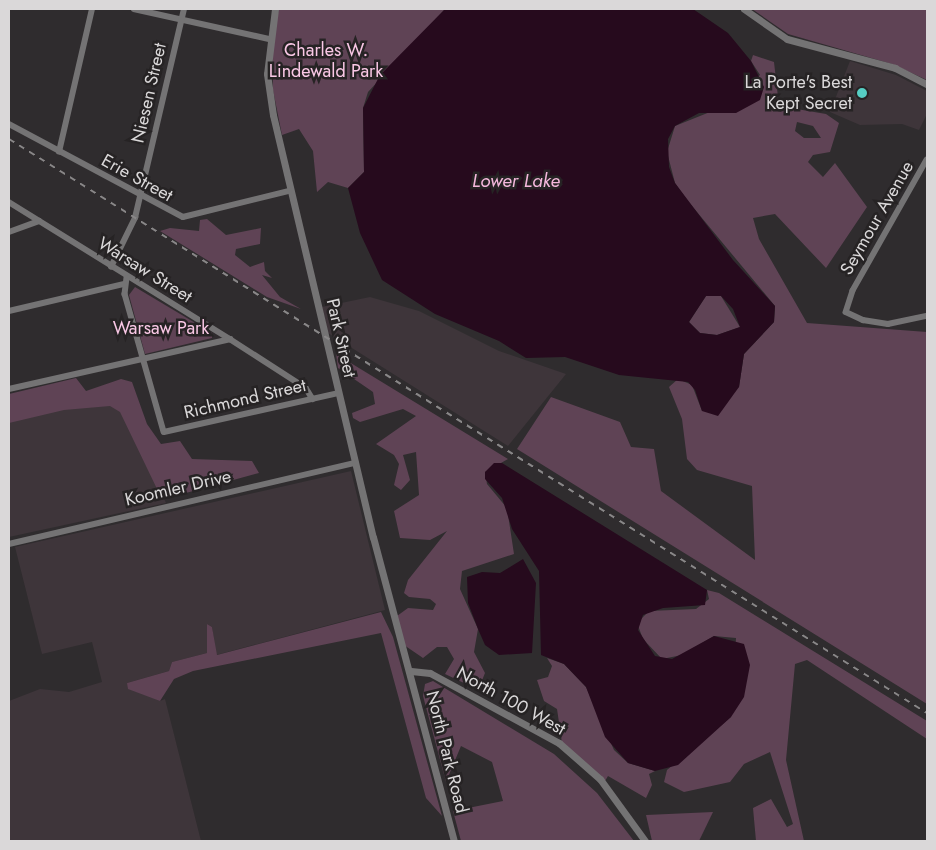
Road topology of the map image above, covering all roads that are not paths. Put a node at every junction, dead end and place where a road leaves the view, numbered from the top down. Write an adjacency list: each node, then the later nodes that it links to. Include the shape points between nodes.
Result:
1 (92, 9): 10 (street)
2 (134, 9): 6 (street)
3 (184, 9): 6 (street, Niesen Street)
4 (275, 9): 7 (street, Park Street)
5 (744, 9): 8 (street, via 787,39 895,68)
6 (182, 20): 7 (street); 13 (street, Niesen Street)
7 (269, 39): 12 (street, Park Street, via 269,98)
8 (927, 84)
9 (9, 124): 10 (street, Erie Street)
10 (59, 152): 13 (street, Erie Street)
11 (927, 160): 21 (street, Seymour Avenue, via 846,308 849,316 868,322 910,322)
12 (289, 191): 13 (street, Erie Street, via 191,217 175,215); 25 (street, Park Street)
13 (141, 198): 17 (street, Niesen Street, via 126,244)
14 (9, 202): 15 (street, Warsaw Street)
15 (39, 221): 16 (street); 17 (street, Warsaw Street)
16 (9, 232)
17 (111, 267): 18 (street, Warsaw Street)
18 (127, 278): 19 (street); 22 (street, Warsaw Street)
19 (124, 284): 20 (street); 23 (street)
20 (9, 311)
21 (927, 316)
22 (230, 339): 23 (street); 26 (street, Warsaw Street, via 306,388)
23 (142, 359): 24 (street); 26 (street, Richmond Street, via 159,428 169,432)
24 (9, 389)
25 (338, 393): 26 (street, Richmond Street); 27 (street, Park Street)
26 (312, 399)
27 (355, 463): 28 (street, Koomler Drive); 29 (street, Park Street, via 397,634)
28 (9, 544)
29 (411, 671): 30 (street, North Park Road); 31 (street, North 100 West, via 430,673 559,744 600,780)
30 (454, 841)
31 (644, 841)

